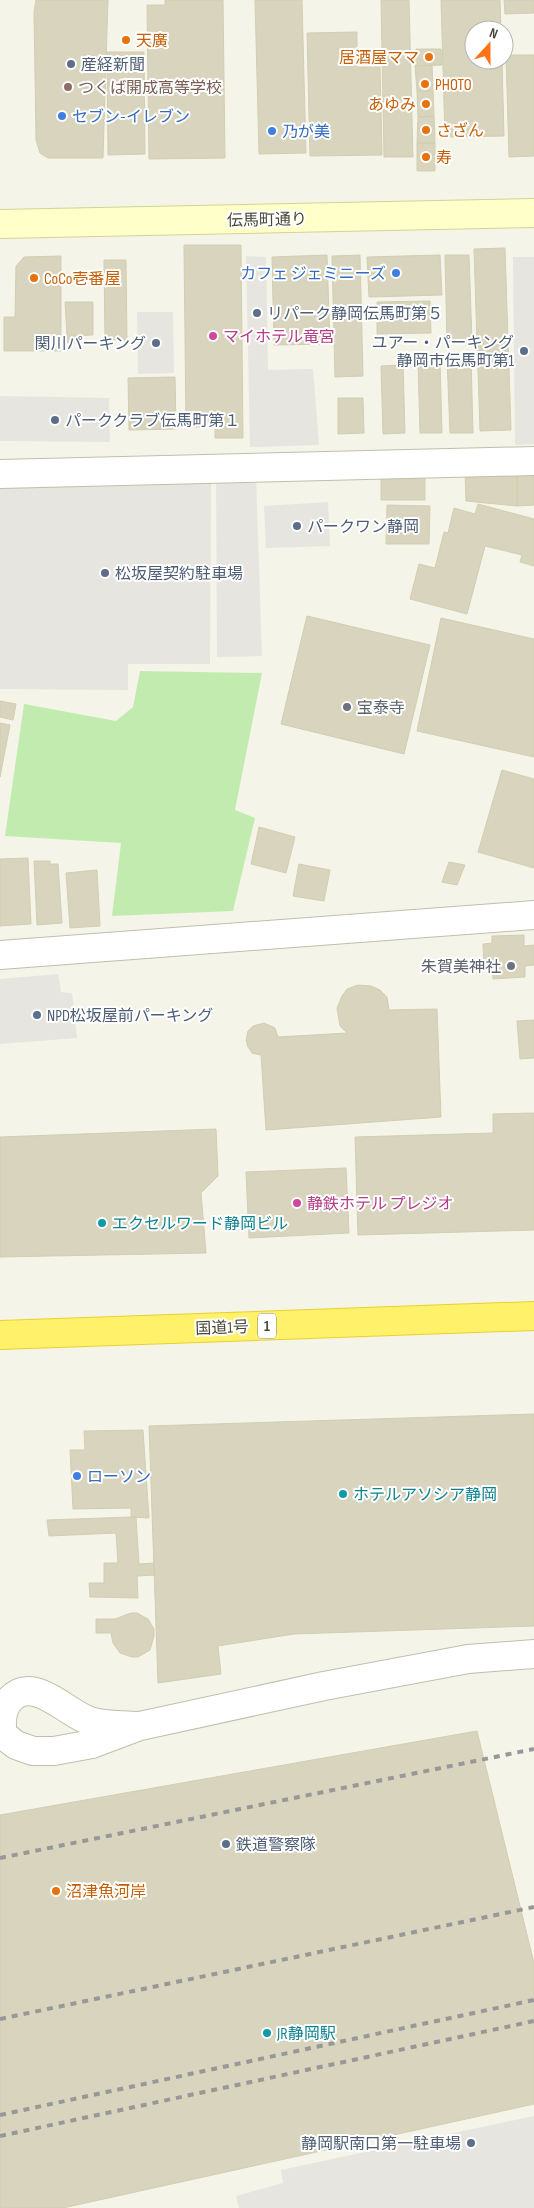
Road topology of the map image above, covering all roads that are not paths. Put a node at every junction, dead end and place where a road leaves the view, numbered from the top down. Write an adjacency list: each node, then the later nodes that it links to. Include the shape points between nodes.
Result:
1 (534, 213): 2 (street, 伝馬町通り)
2 (0, 224)
3 (534, 461): 4 (street)
4 (0, 474)
5 (534, 915): 6 (street)
6 (0, 955)
7 (534, 1316): 8 (highway, 国道1号 / 1)
8 (0, 1336)
9 (534, 1654): 10 (street, via 468,1659)
10 (140, 1726)

